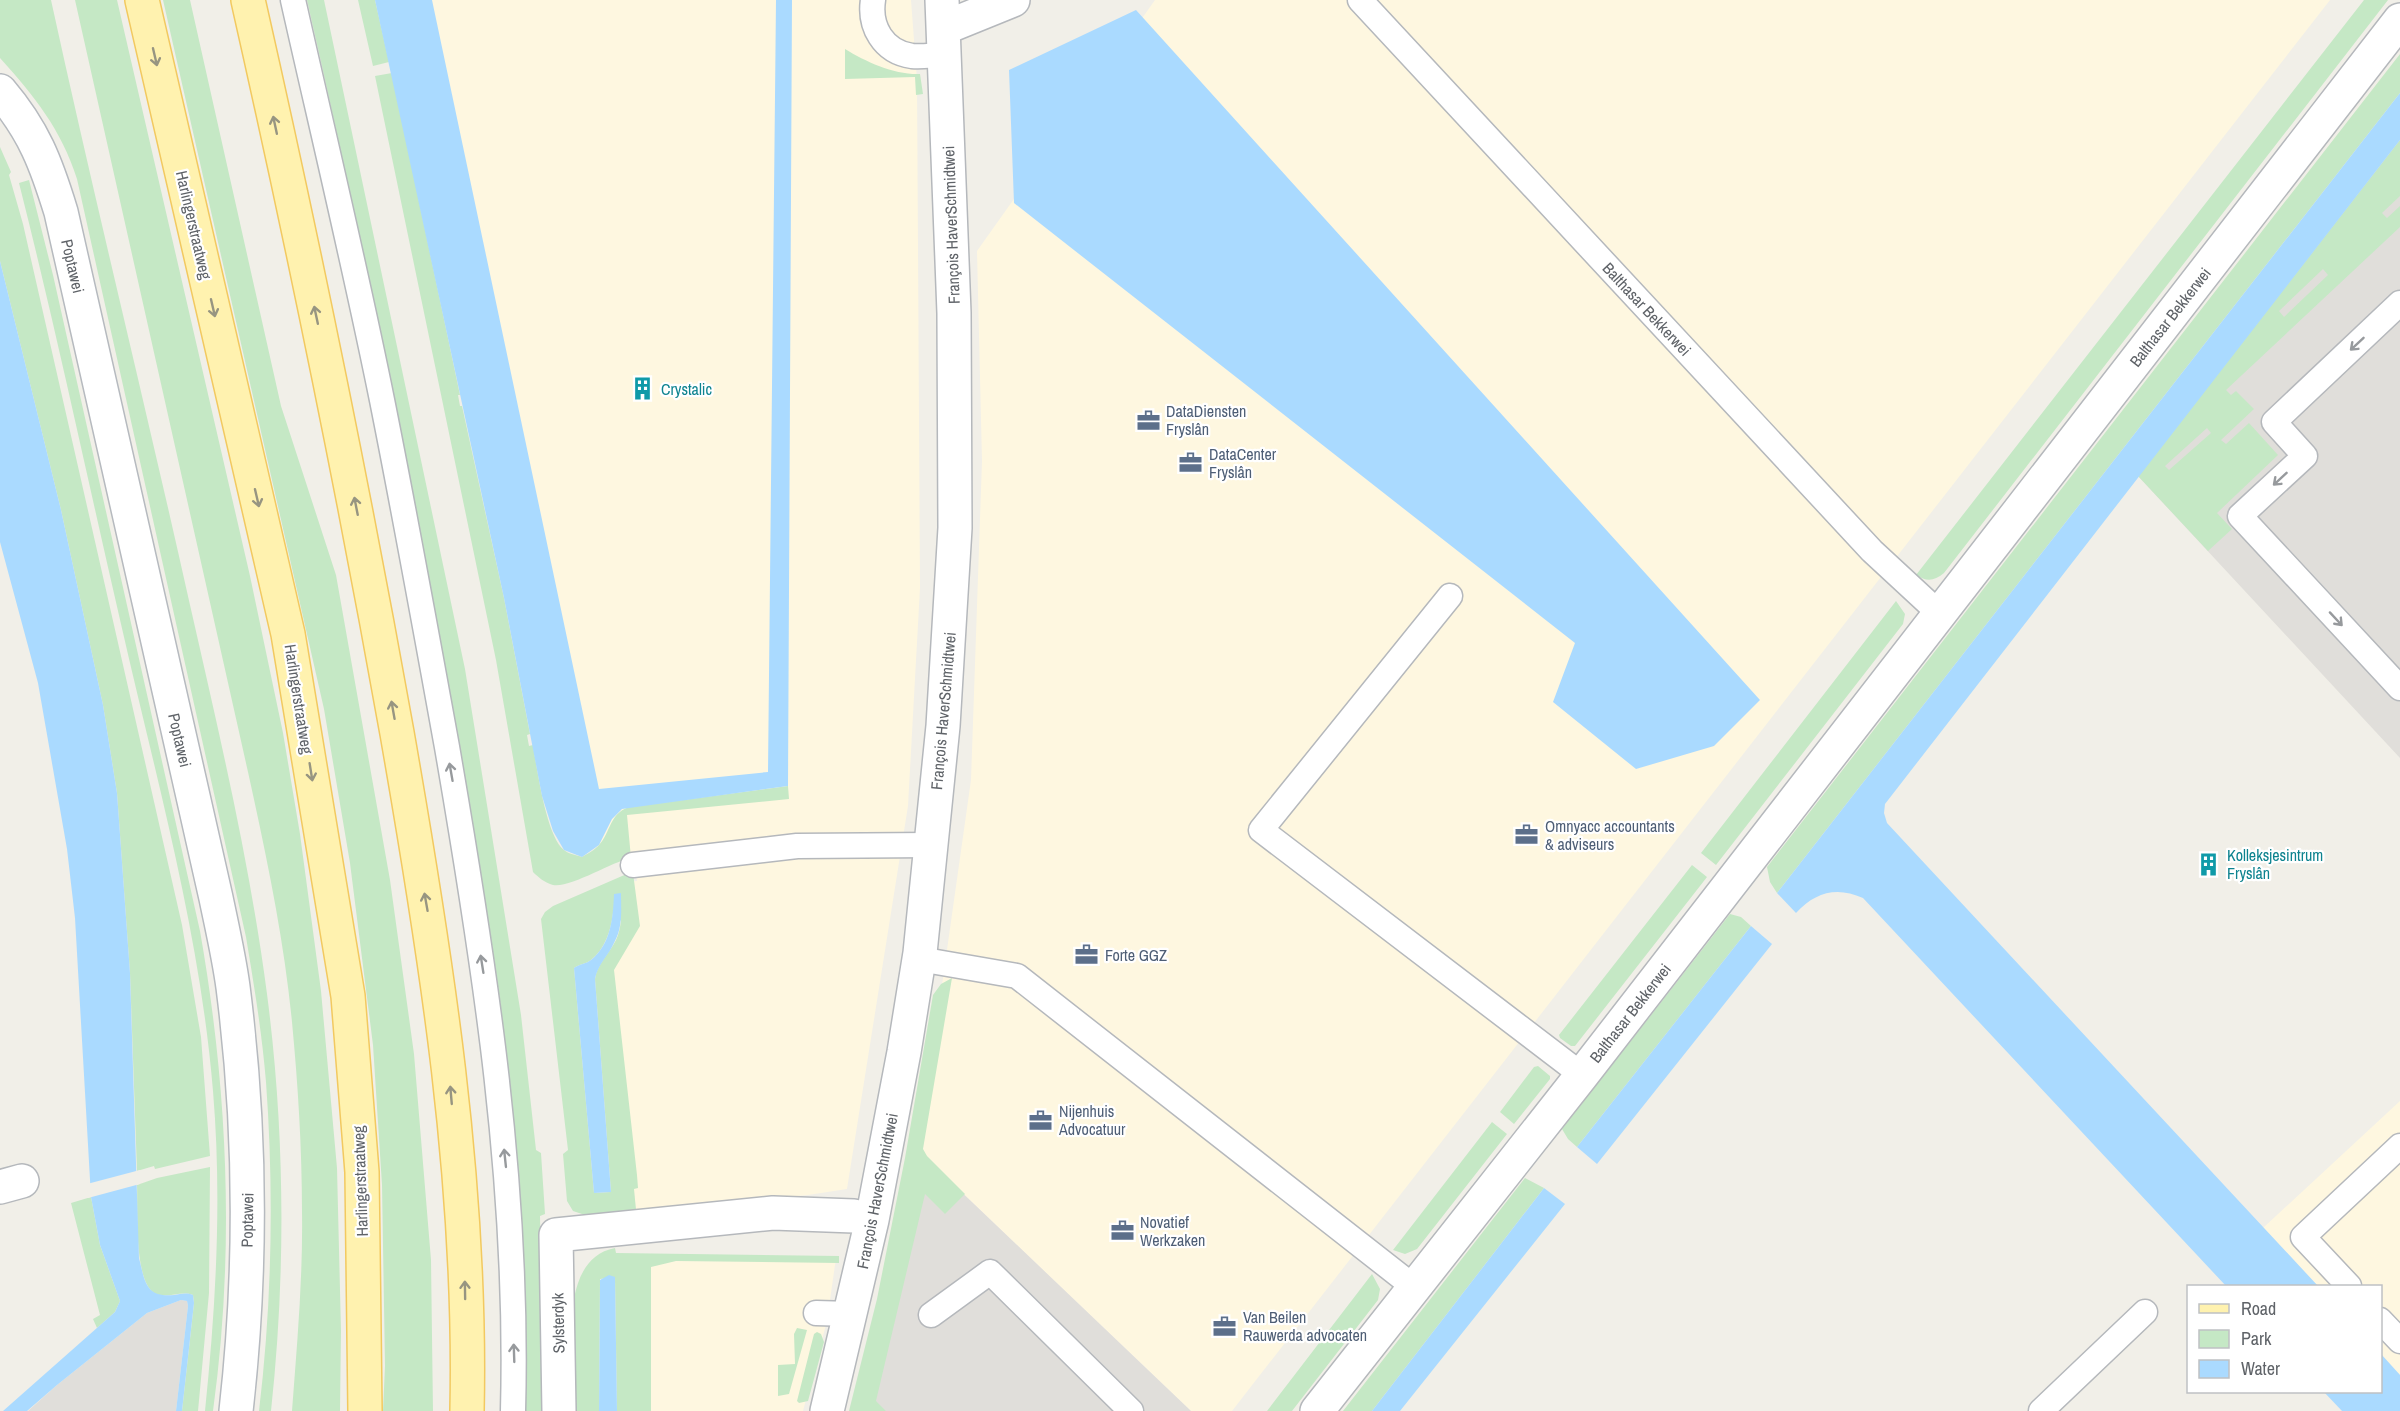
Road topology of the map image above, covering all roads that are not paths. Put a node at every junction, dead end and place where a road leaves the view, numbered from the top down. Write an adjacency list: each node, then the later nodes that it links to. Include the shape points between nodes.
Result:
1 (142, 0): 29 (main road, Harlingerstraatweg, one-way to 29, via 288,634 348,996 362,1172)
2 (248, 0): 30 (main road, one-way to 2, via 465,1256 449,1068 428,909 342,433)
3 (293, 0): 31 (lane, one-way to 3, via 509,1189 487,997 457,804 384,408)
4 (873, 0): 8 (lane, via 875,27 883,41 896,51 911,56)
5 (1013, 0): 8 (street)
6 (1360, 0): 12 (lane, Balthasar Bekkerwei, via 1872,551)
7 (2400, 20): 12 (street, Balthasar Bekkerwei)
8 (943, 28): 14 (street, François HaverSchmidtwei, via 954,313 955,528)
9 (0, 91): 28 (street, Poptawei, via 34,138 61,212 232,985 241,1064 248,1210)
10 (2400, 303): 13 (lane, one-way to 13, via 2274,422 2305,456 2240,516)
11 (1450, 596): 17 (lane, via 1261,830)
12 (1939, 613): 17 (street, Balthasar Bekkerwei)
13 (2400, 687)
14 (931, 845): 15 (lane, via 797,846); 16 (street, François HaverSchmidtwei)
15 (633, 865)
16 (919, 959): 19 (street, François HaverSchmidtwei); 21 (lane, via 1017,976)
17 (1582, 1075): 21 (street, Balthasar Bekkerwei)
18 (2400, 1146): 20 (lane, via 2303,1237)
19 (872, 1220): 24 (street, François HaverSchmidtwei); 32 (street, Sylsterdyk, via 773,1213 556,1235)
20 (2347, 1285)
21 (1414, 1287): 35 (street, Balthasar Bekkerwei)
22 (2145, 1312): 36 (lane)
23 (816, 1313): 24 (lane)
24 (851, 1314): 33 (street, François HaverSchmidtwei)
25 (931, 1315): 34 (lane, via 990,1272)
26 (2382, 1322): 27 (lane)
27 (2400, 1341)
28 (236, 1411)
29 (365, 1411)
30 (467, 1411)
31 (513, 1411)
32 (559, 1411)
33 (827, 1411)
34 (1131, 1411)
35 (1317, 1411)
36 (2041, 1411)

